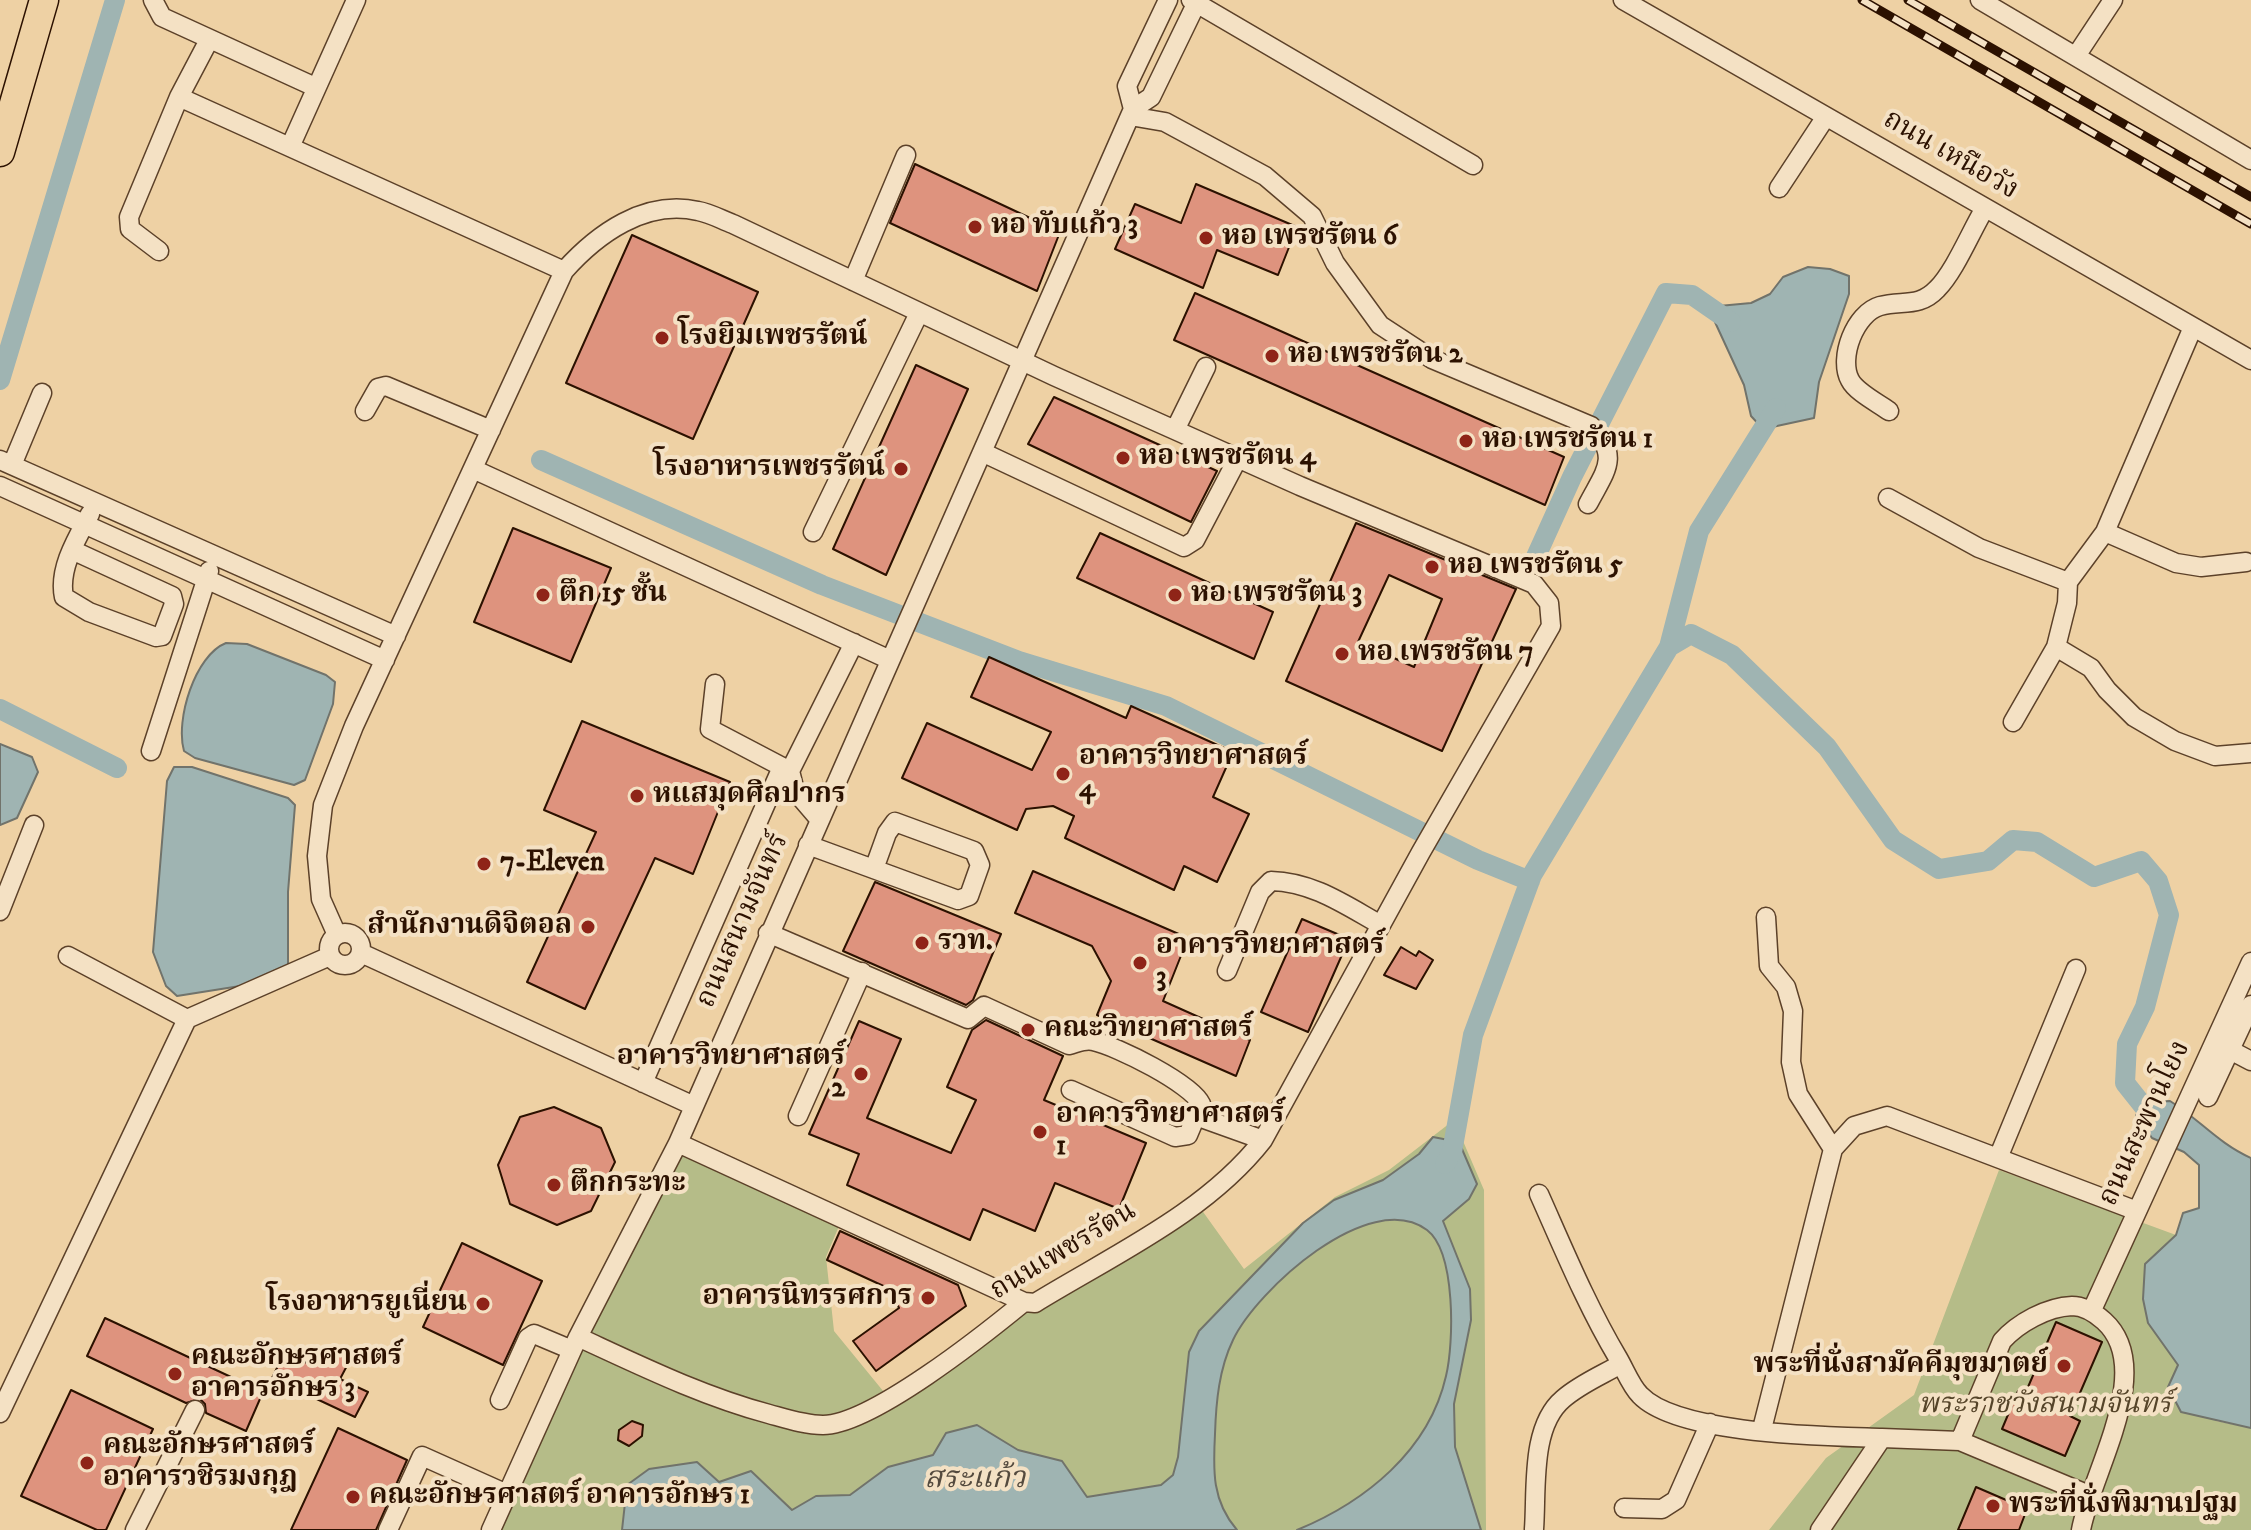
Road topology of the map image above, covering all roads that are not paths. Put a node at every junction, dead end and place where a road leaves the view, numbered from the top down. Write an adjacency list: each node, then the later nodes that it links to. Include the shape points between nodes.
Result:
1 (153, 0): 9 (street, via 162,17)
2 (356, 0): 11 (street)
3 (1168, 0): 13 (street, ถนนสนามจันทร์, via 1127,86)
4 (1623, 0): 14 (street, ถนน เหนือวัง)
5 (1980, 0): 10 (street)
6 (2113, 0): 10 (street)
7 (1195, 1): 13 (street, ถนนสนามจันทร์, via 1151,97); 19 (street)
8 (44, 6): 16 (highway)
9 (209, 40): 11 (street); 12 (street)
10 (2076, 56): 18 (street)
11 (315, 87): 15 (street)
12 (179, 97): 15 (street); 22 (street, via 129,217 130,229)
13 (1131, 112): 28 (street, ถนนสนามจันทร์); 42 (street, via 1165,122 1265,176 1312,216 1335,263 1380,325 1432,359 1591,426 1606,441 1609,462)
14 (1825, 118): 20 (street); 21 (street, ถนน เหนือวัง)
15 (290, 147): 23 (street)
16 (0, 152)
17 (906, 155): 24 (street)
18 (2251, 160)
19 (1473, 165)
20 (1779, 188)
21 (1985, 208): 26 (street, ถนน เหนือวัง); 32 (street, via 1939,288 1920,302 1878,306 1860,323 1849,345 1845,363 1851,382)
22 (159, 251)
23 (564, 271): 24 (street, ถนนเพชรรัตน, via 608,230 668,208 699,211); 33 (street)
24 (853, 281): 25 (street, ถนนเพชรรัตน)
25 (919, 313): 28 (street, ถนนเพชรรัตน); 44 (street)
26 (2193, 327): 27 (street, ถนน เหนือวัง); 45 (street)
27 (2251, 360)
28 (1022, 361): 34 (street, ถนนเพชรรัตน); 35 (street, ถนนสนามจันทร์)
29 (1206, 367): 34 (street)
30 (42, 393): 37 (street)
31 (365, 411): 33 (street, via 378,388 386,386)
32 (1889, 411)
33 (491, 430): 38 (street)
34 (1175, 430): 36 (street, ถนนเพชรรัตน)
35 (984, 453): 36 (street, via 1184,547 1195,540); 54 (street, ถนนสนามจันทร์)
36 (1238, 458): 68 (street, ถนนเพชรรัตน, via 1534,584 1549,603 1551,626)
37 (6, 462): 41 (street)
38 (473, 469): 51 (street); 52 (street)
39 (0, 486): 43 (street)
40 (1888, 498): 50 (street, via 1979,548)
41 (96, 502): 43 (street); 47 (street)
42 (1588, 504)
43 (84, 524): 46 (street); 49 (street)
44 (813, 532)
45 (2105, 532): 48 (street, via 2176,563 2201,567); 50 (street)
46 (72, 550): 46 (street, via 61,583 64,597 89,612 162,636 172,596)
47 (214, 555): 49 (street); 51 (street)
48 (2246, 562)
49 (206, 580): 55 (street); 58 (street)
50 (2068, 582): 53 (street)
51 (396, 636): 55 (street)
52 (854, 643): 54 (street); 60 (street)
53 (2056, 647): 57 (street); 59 (street, via 2091,668 2134,717 2175,741 2215,756)
54 (888, 659): 61 (street, ถนนสนามจันทร์)
55 (385, 660): 70 (street, via 323,805 317,856 321,899)
56 (715, 684): 60 (street, via 710,729)
57 (2013, 722)
58 (151, 751)
59 (2251, 753)
60 (786, 769): 61 (street, via 795,791); 82 (street)
61 (819, 819): 63 (street, ถนนสนามจันทร์)
62 (34, 825): 65 (street)
63 (808, 845): 64 (street); 69 (street, ถนนสนามจันทร์)
64 (874, 869): 64 (street, via 962,900 971,892 980,865 974,851 895,822)
65 (4, 890): 66 (street)
66 (0, 911)
67 (1766, 917): 90 (street, via 1769,966 1786,987 1793,1011 1791,1062 1798,1094)
68 (1381, 925): 76 (street, via 1318,890 1271,881 1260,892); 88 (street, ถนนเพชรรัตน)
69 (768, 933): 77 (street); 85 (street, ถนนสนามจันทร์)
70 (337, 935): 71 (street, via 355,936); 73 (street, via 330,943)
71 (361, 953): 73 (street, via 347,966); 82 (street)
72 (68, 956): 79 (street)
73 (330, 956): 79 (street)
74 (2251, 962): 84 (street, ถนนสะพานโยง)
75 (2076, 969): 91 (street)
76 (1227, 971)
77 (862, 972): 86 (street); 87 (street, via 968,1019 984,1006 1069,1045 1086,1040 1104,1044 1189,1087 1201,1104)
78 (2251, 1005): 80 (street)
79 (187, 1019): 100 (street)
80 (2230, 1050): 81 (street); 84 (street)
81 (2251, 1061)
82 (643, 1083): 85 (street)
83 (1071, 1090): 87 (street, via 1175,1137 1188,1135)
84 (2199, 1097): 93 (street, ถนนสะพานโยง, via 2162,1156)
85 (694, 1106): 89 (street, ถนนสนามจันทร์)
86 (798, 1116)
87 (1196, 1116): 88 (street)
88 (1263, 1140): 94 (street, ถนนเพชรรัตน, via 1189,1210 1035,1303)
89 (678, 1143): 94 (street); 96 (street, ถนนสนามจันทร์)
90 (1833, 1149): 91 (street, via 1854,1126 1887,1116); 102 (street)
91 (1998, 1158): 93 (street)
92 (1539, 1194): 97 (street, via 1595,1320)
93 (2137, 1211): 95 (street, ถนนสะพานโยง)
94 (1024, 1302): 96 (street, ถนนเพชรรัตน, via 939,1368 847,1421 824,1425 717,1400)
95 (2092, 1310): 104 (street, via 2072,1306 2012,1329 2002,1341); 106 (street, via 2121,1348 2126,1387)
96 (575, 1344): 98 (street, ถนนเพชรรัตน, via 534,1334 528,1338); 105 (street, ถนนสนามจันทร์)
97 (1621, 1364): 101 (street, via 1640,1395 1669,1414); 108 (street, via 1561,1400 1547,1418)
98 (500, 1400)
99 (195, 1410): 109 (street)
100 (0, 1413)
101 (1710, 1423): 102 (street); 107 (street, via 1676,1500 1662,1509)
102 (1762, 1429): 103 (street)
103 (1882, 1438): 104 (street); 112 (street)
104 (1960, 1441): 106 (street)
105 (507, 1494): 110 (street, via 422,1456); 111 (street, ถนนสนามจันทร์)
106 (2089, 1495): 113 (street)
107 (1624, 1508)
108 (1534, 1529)
109 (135, 1530)
110 (388, 1530)
111 (491, 1530)
112 (1820, 1530)
113 (2081, 1530)

